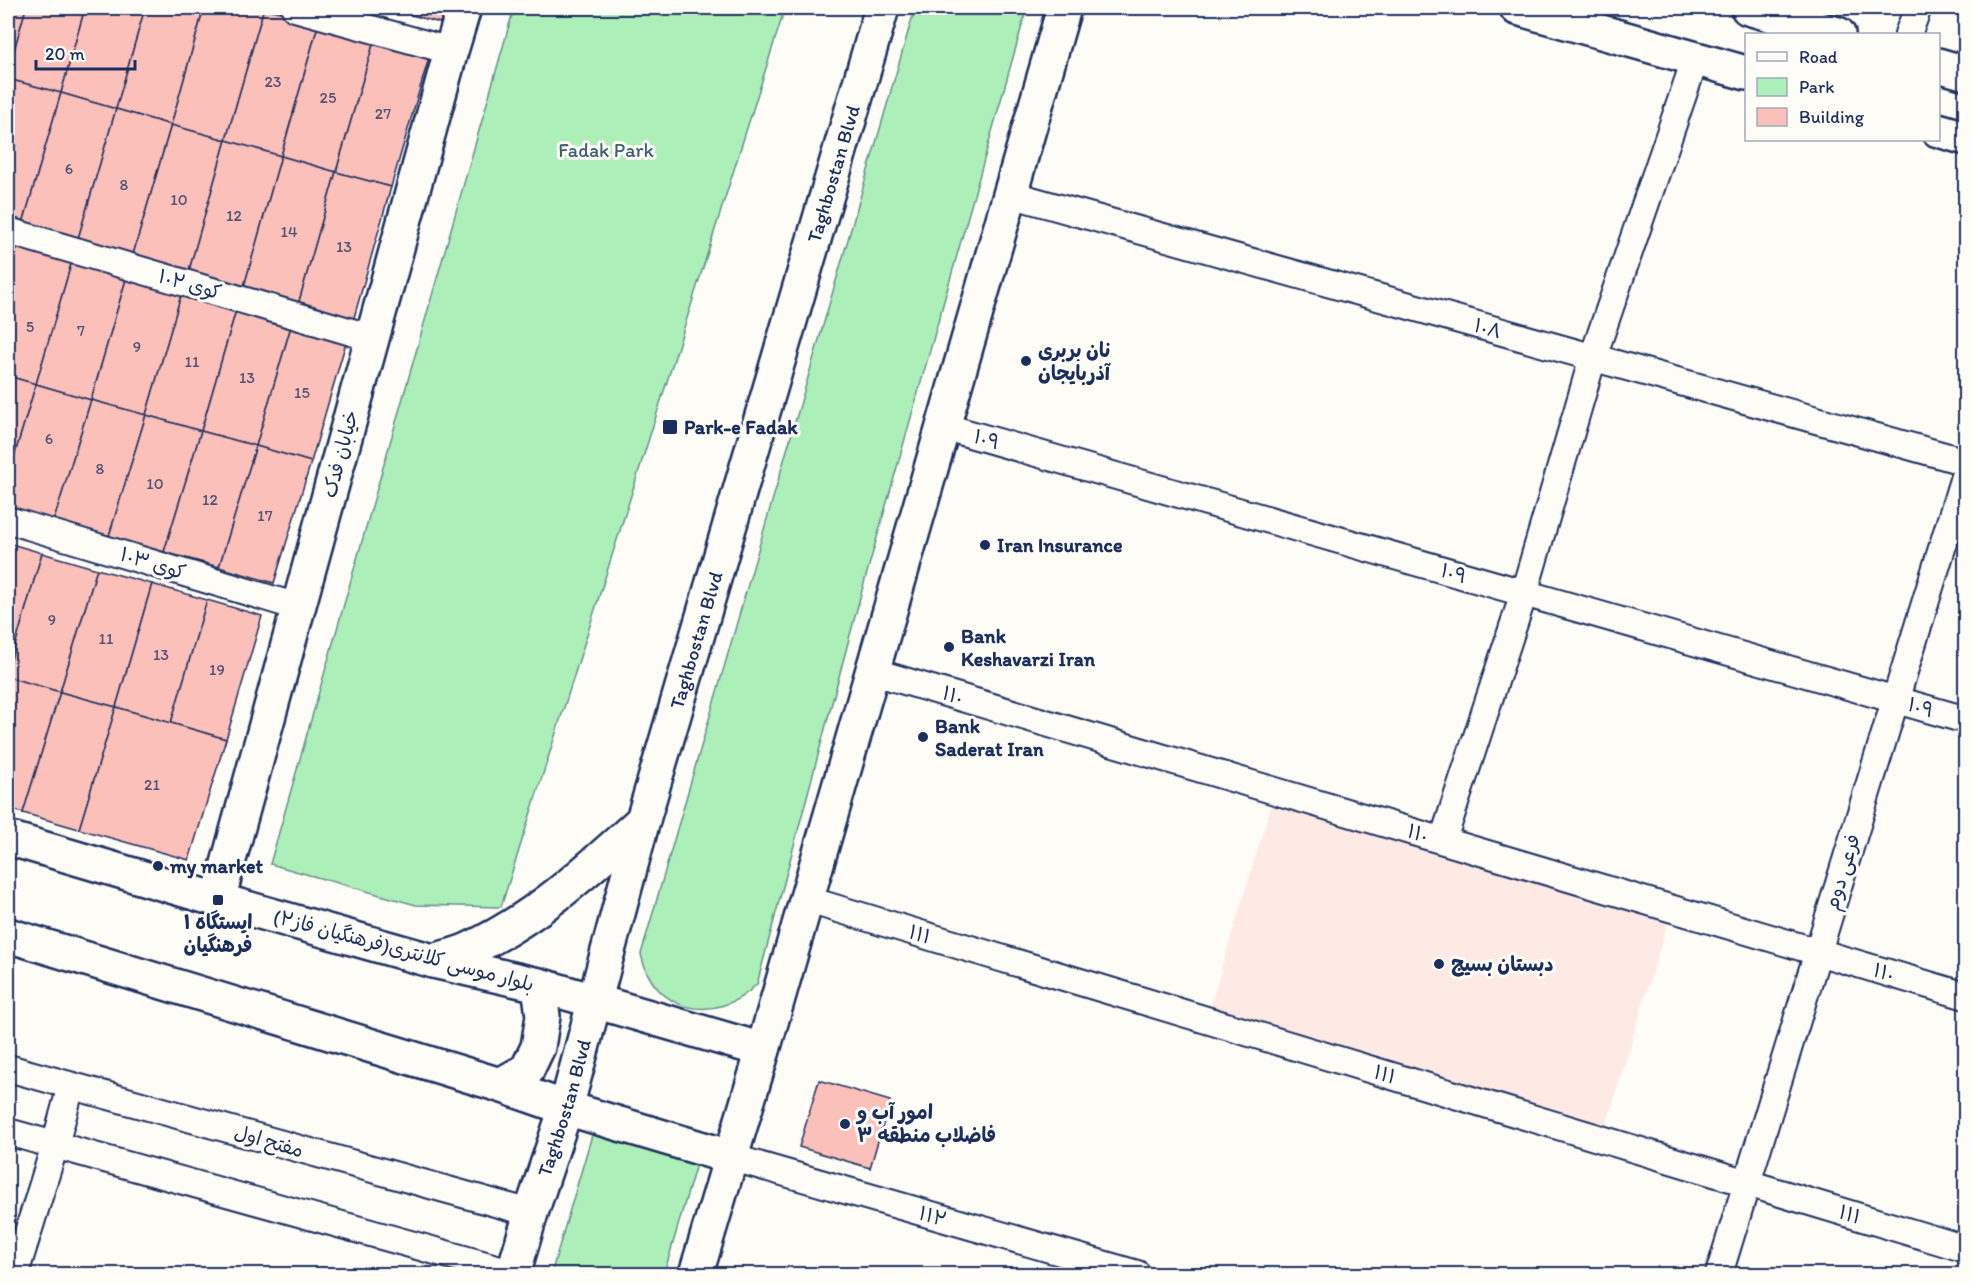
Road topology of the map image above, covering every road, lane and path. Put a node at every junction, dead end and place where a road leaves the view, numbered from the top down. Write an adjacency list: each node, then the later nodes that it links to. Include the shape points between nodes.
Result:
1 (295, 8): 10 (street)
2 (464, 8): 10 (main road, خیابان فدک)
3 (882, 8): 30 (main road, Taghbostan Blvd)
4 (1064, 8): 17 (main road)
5 (1517, 8): 11 (main road)
6 (1753, 8): 8 (main road)
7 (1918, 8): 9 (street)
8 (1835, 33)
9 (1908, 33)
10 (451, 51): 19 (main road, خیابان فدک)
11 (1696, 57): 13 (main road); 20 (street)
12 (1940, 66): 14 (main road)
13 (1745, 72)
14 (1965, 73)
15 (1940, 131): 16 (main road)
16 (1965, 138)
17 (1010, 195): 20 (street, ۱۰۸); 21 (main road)
18 (8, 231): 19 (street, کوی ۱۰۲)
19 (372, 338): 26 (main road, خیابان فدک)
20 (1593, 357): 22 (street, ۱۰۸); 25 (street)
21 (942, 426): 25 (street, ۱۰۹); 27 (main road)
22 (1965, 462)
23 (1965, 470): 28 (street, فرعی دوم)
24 (8, 520): 26 (street, کوی ۱۰۳)
25 (1524, 593): 28 (street, ۱۰۹); 32 (street)
26 (298, 607): 34 (main road, خیابان فدک)
27 (871, 671): 32 (street, ۱۱۰); 33 (main road)
28 (1895, 700): 29 (street, ۱۰۹); 36 (street, فرعی دوم)
29 (1965, 720)
30 (643, 820): 37 (main road, via 538,911 467,951); 40 (main road, Taghbostan Blvd)
31 (8, 838): 34 (main road, بلوار موسی کلانتری(فرهنگیان فاز۲))
32 (1443, 840): 36 (street, ۱۱۰)
33 (805, 899): 41 (main road); 49 (street, ۱۱۱)
34 (218, 900): 37 (main road, بلوار موسی کلانتری(فرهنگیان فاز۲))
35 (8, 935): 43 (main road)
36 (1818, 952): 39 (street, ۱۱۰); 49 (street, فرعی دوم)
37 (433, 961): 38 (main road, بلوار موسی کلانتری(فرهنگیان فاز۲))
38 (539, 985): 40 (main road, بلوار موسی کلانتری(فرهنگیان فاز۲)); 43 (main road, via 543,1016 538,1047 526,1070)
39 (1965, 996)
40 (594, 1000): 41 (main road, بلوار موسی کلانتری(فرهنگیان فاز۲)); 45 (main road, Taghbostan Blvd)
41 (762, 1050): 48 (main road)
42 (8, 1068): 44 (street, مفتح اول)
43 (500, 1085): 45 (main road)
44 (71, 1086): 47 (street); 50 (street, مفتح اول)
45 (566, 1108): 48 (main road); 50 (main road, Taghbostan Blvd)
46 (8, 1132): 47 (street)
47 (55, 1145): 52 (street); 53 (street)
48 (730, 1157): 54 (main road); 55 (street, ۱۱۲)
49 (1747, 1183): 51 (street, ۱۱۱); 56 (street, فرعی دوم)
50 (531, 1213): 52 (main road, Taghbostan Blvd)
51 (1965, 1249)
52 (514, 1274)
53 (15, 1275)
54 (696, 1275)
55 (1137, 1275)
56 (1719, 1275)

